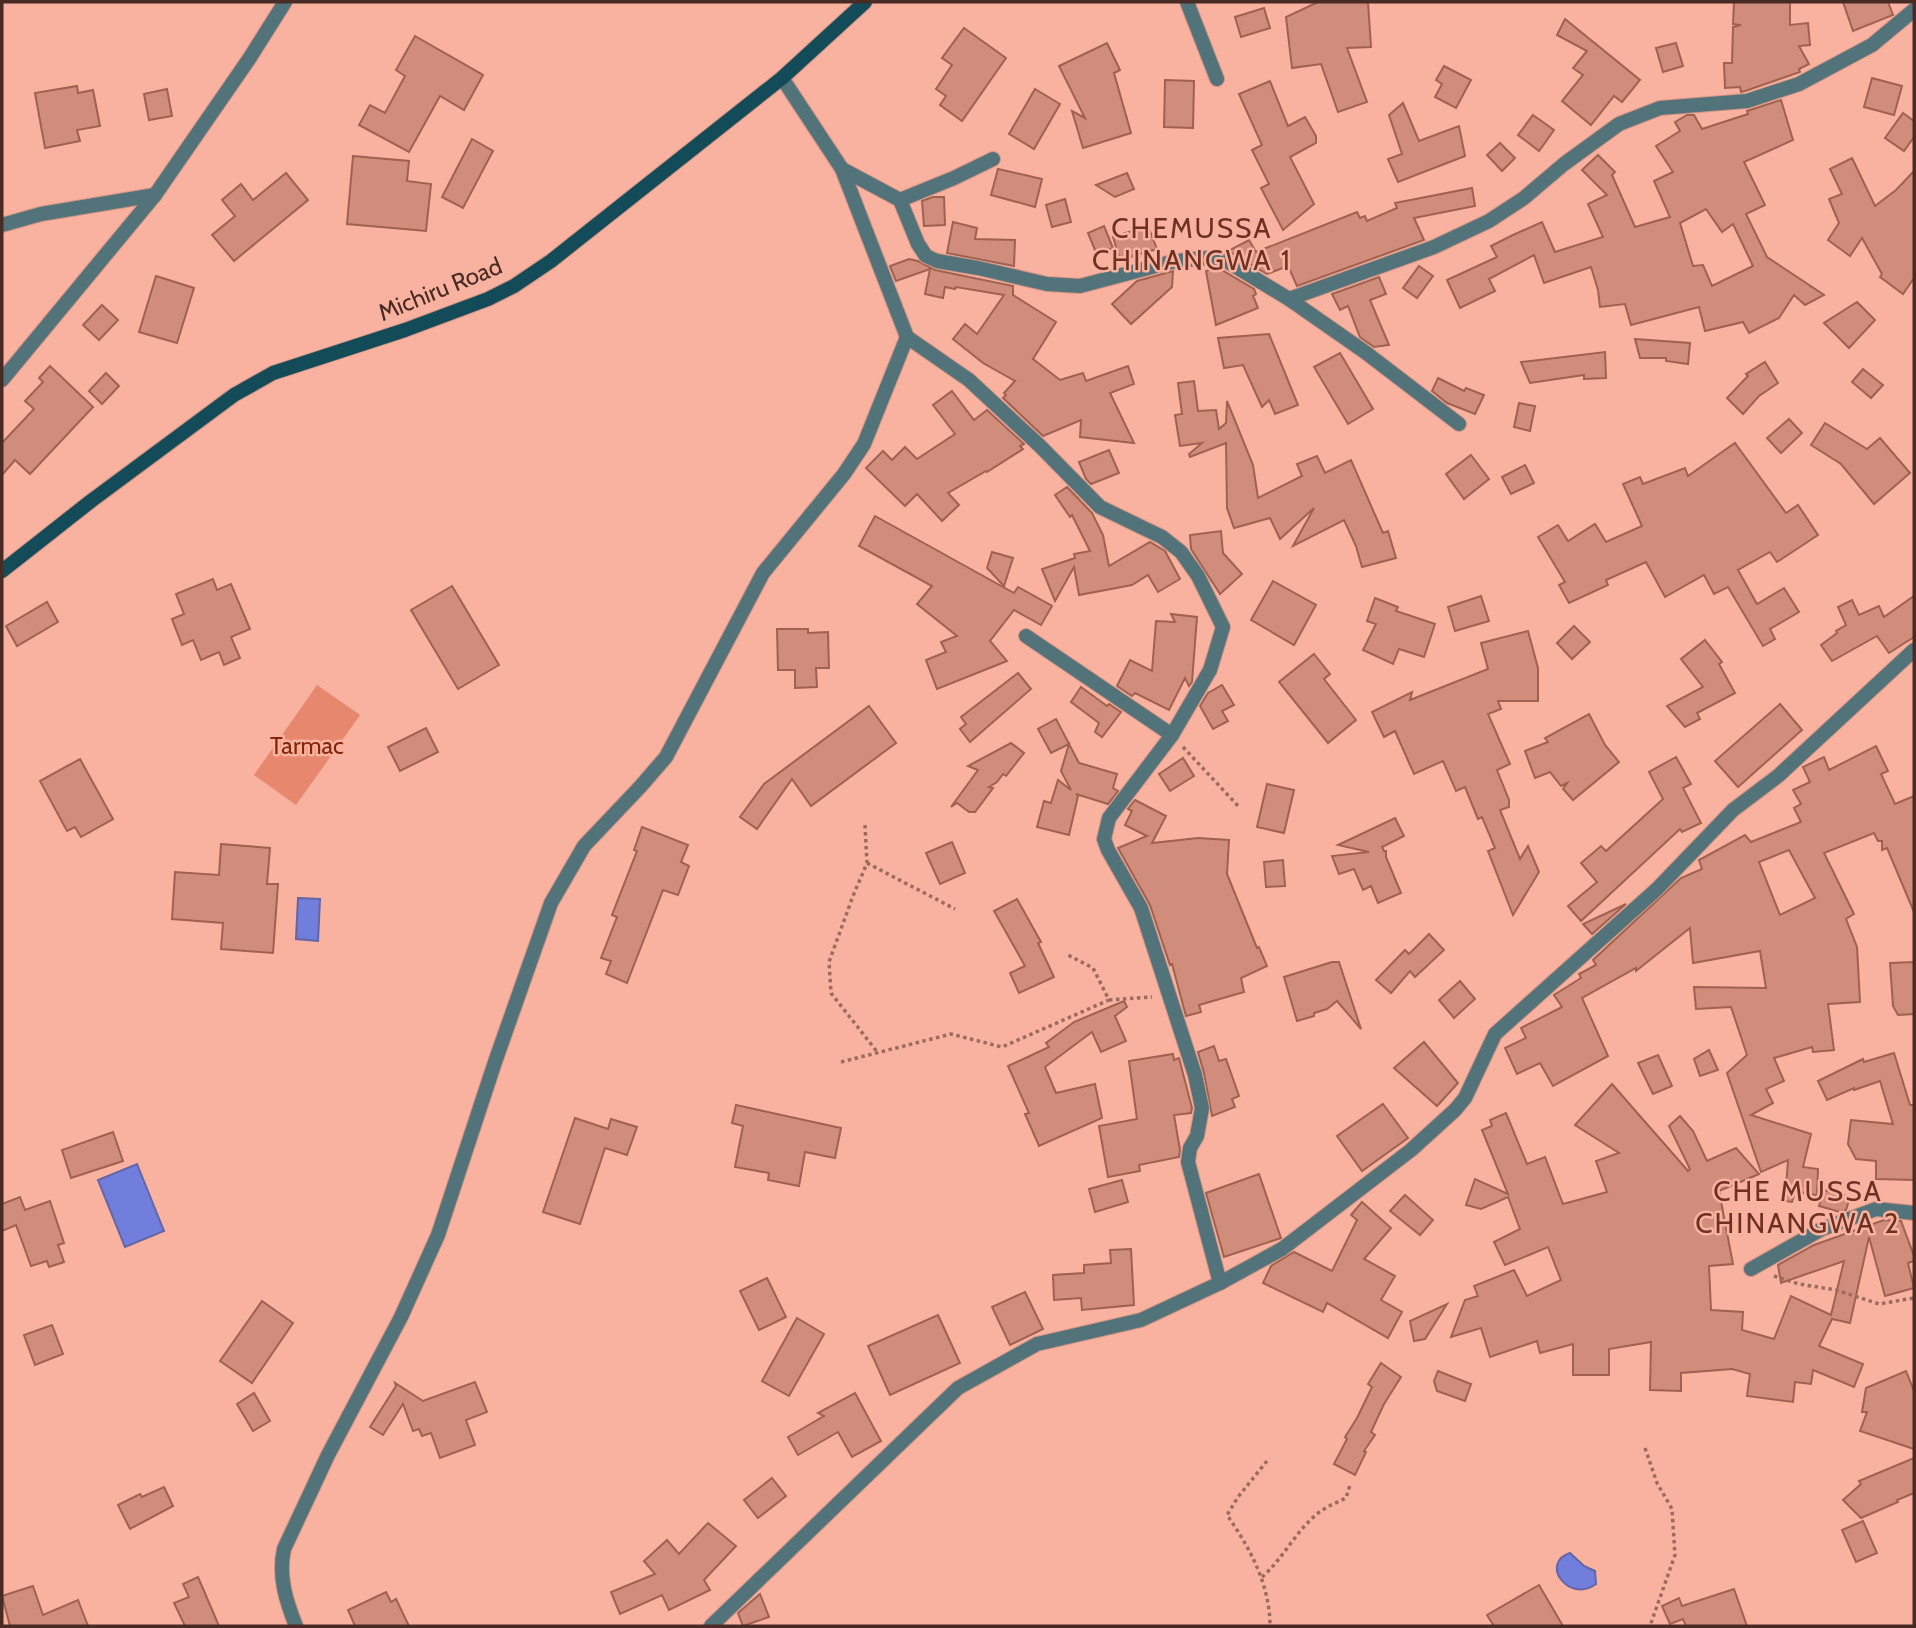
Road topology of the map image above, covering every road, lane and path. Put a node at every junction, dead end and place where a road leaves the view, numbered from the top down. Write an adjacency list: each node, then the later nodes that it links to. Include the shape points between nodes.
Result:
1 (285, 2): 9 (street)
2 (865, 2): 5 (street, Michiru Road)
3 (1187, 2): 6 (street)
4 (1914, 10): 12 (street, via 1872,45 1799,84 1747,101 1660,108 1619,124 1489,222 1434,247)
5 (782, 78): 8 (street); 16 (street, Michiru Road, via 514,286 405,330 272,373 234,395)
6 (1217, 79)
7 (993, 159): 10 (street)
8 (842, 169): 10 (street); 13 (street)
9 (155, 195): 11 (street); 14 (street)
10 (900, 200): 12 (street, via 918,244 926,256 937,261 1046,284 1080,286 1171,262 1223,259)
11 (2, 225)
12 (1289, 299): 15 (street)
13 (907, 337): 19 (street, via 969,380 1100,507 1162,537 1181,552 1198,576 1223,627 1209,670); 37 (street, via 864,444 763,573 666,757 584,846 551,903 438,1235 284,1549 282,1582)
14 (2, 380)
15 (1460, 424)
16 (2, 571)
17 (1026, 636): 19 (street)
18 (1914, 650): 31 (street, via 1778,776 1733,810 1648,898 1495,1034 1455,1110 1411,1150 1282,1248)
19 (1172, 735): 20 (path); 25 (street, via 1109,818 1104,839 1141,908)
20 (1240, 808)
21 (865, 825): 22 (path)
22 (867, 863): 23 (path); 27 (path, via 829,962 831,993)
23 (955, 909)
24 (1068, 955): 26 (path, via 1093,968)
25 (1170, 996): 26 (path); 31 (street, via 1202,1108 1188,1162)
26 (1109, 1000): 27 (path, via 1002,1047 951,1034)
27 (878, 1053): 28 (path)
28 (841, 1062)
29 (1914, 1213): 30 (street, via 1876,1209 1822,1229)
30 (1751, 1269): 32 (path, via 1879,1304)
31 (1220, 1283): 38 (street, via 1141,1320 1037,1344 958,1388)
32 (1914, 1298)
33 (1645, 1448): 40 (path, via 1672,1510 1675,1555)
34 (1267, 1461): 36 (path, via 1227,1515)
35 (1350, 1485): 36 (path, via 1346,1498 1318,1512)
36 (1261, 1577): 39 (path)
37 (296, 1626)
38 (711, 1626)
39 (1270, 1626)
40 (1650, 1626)

